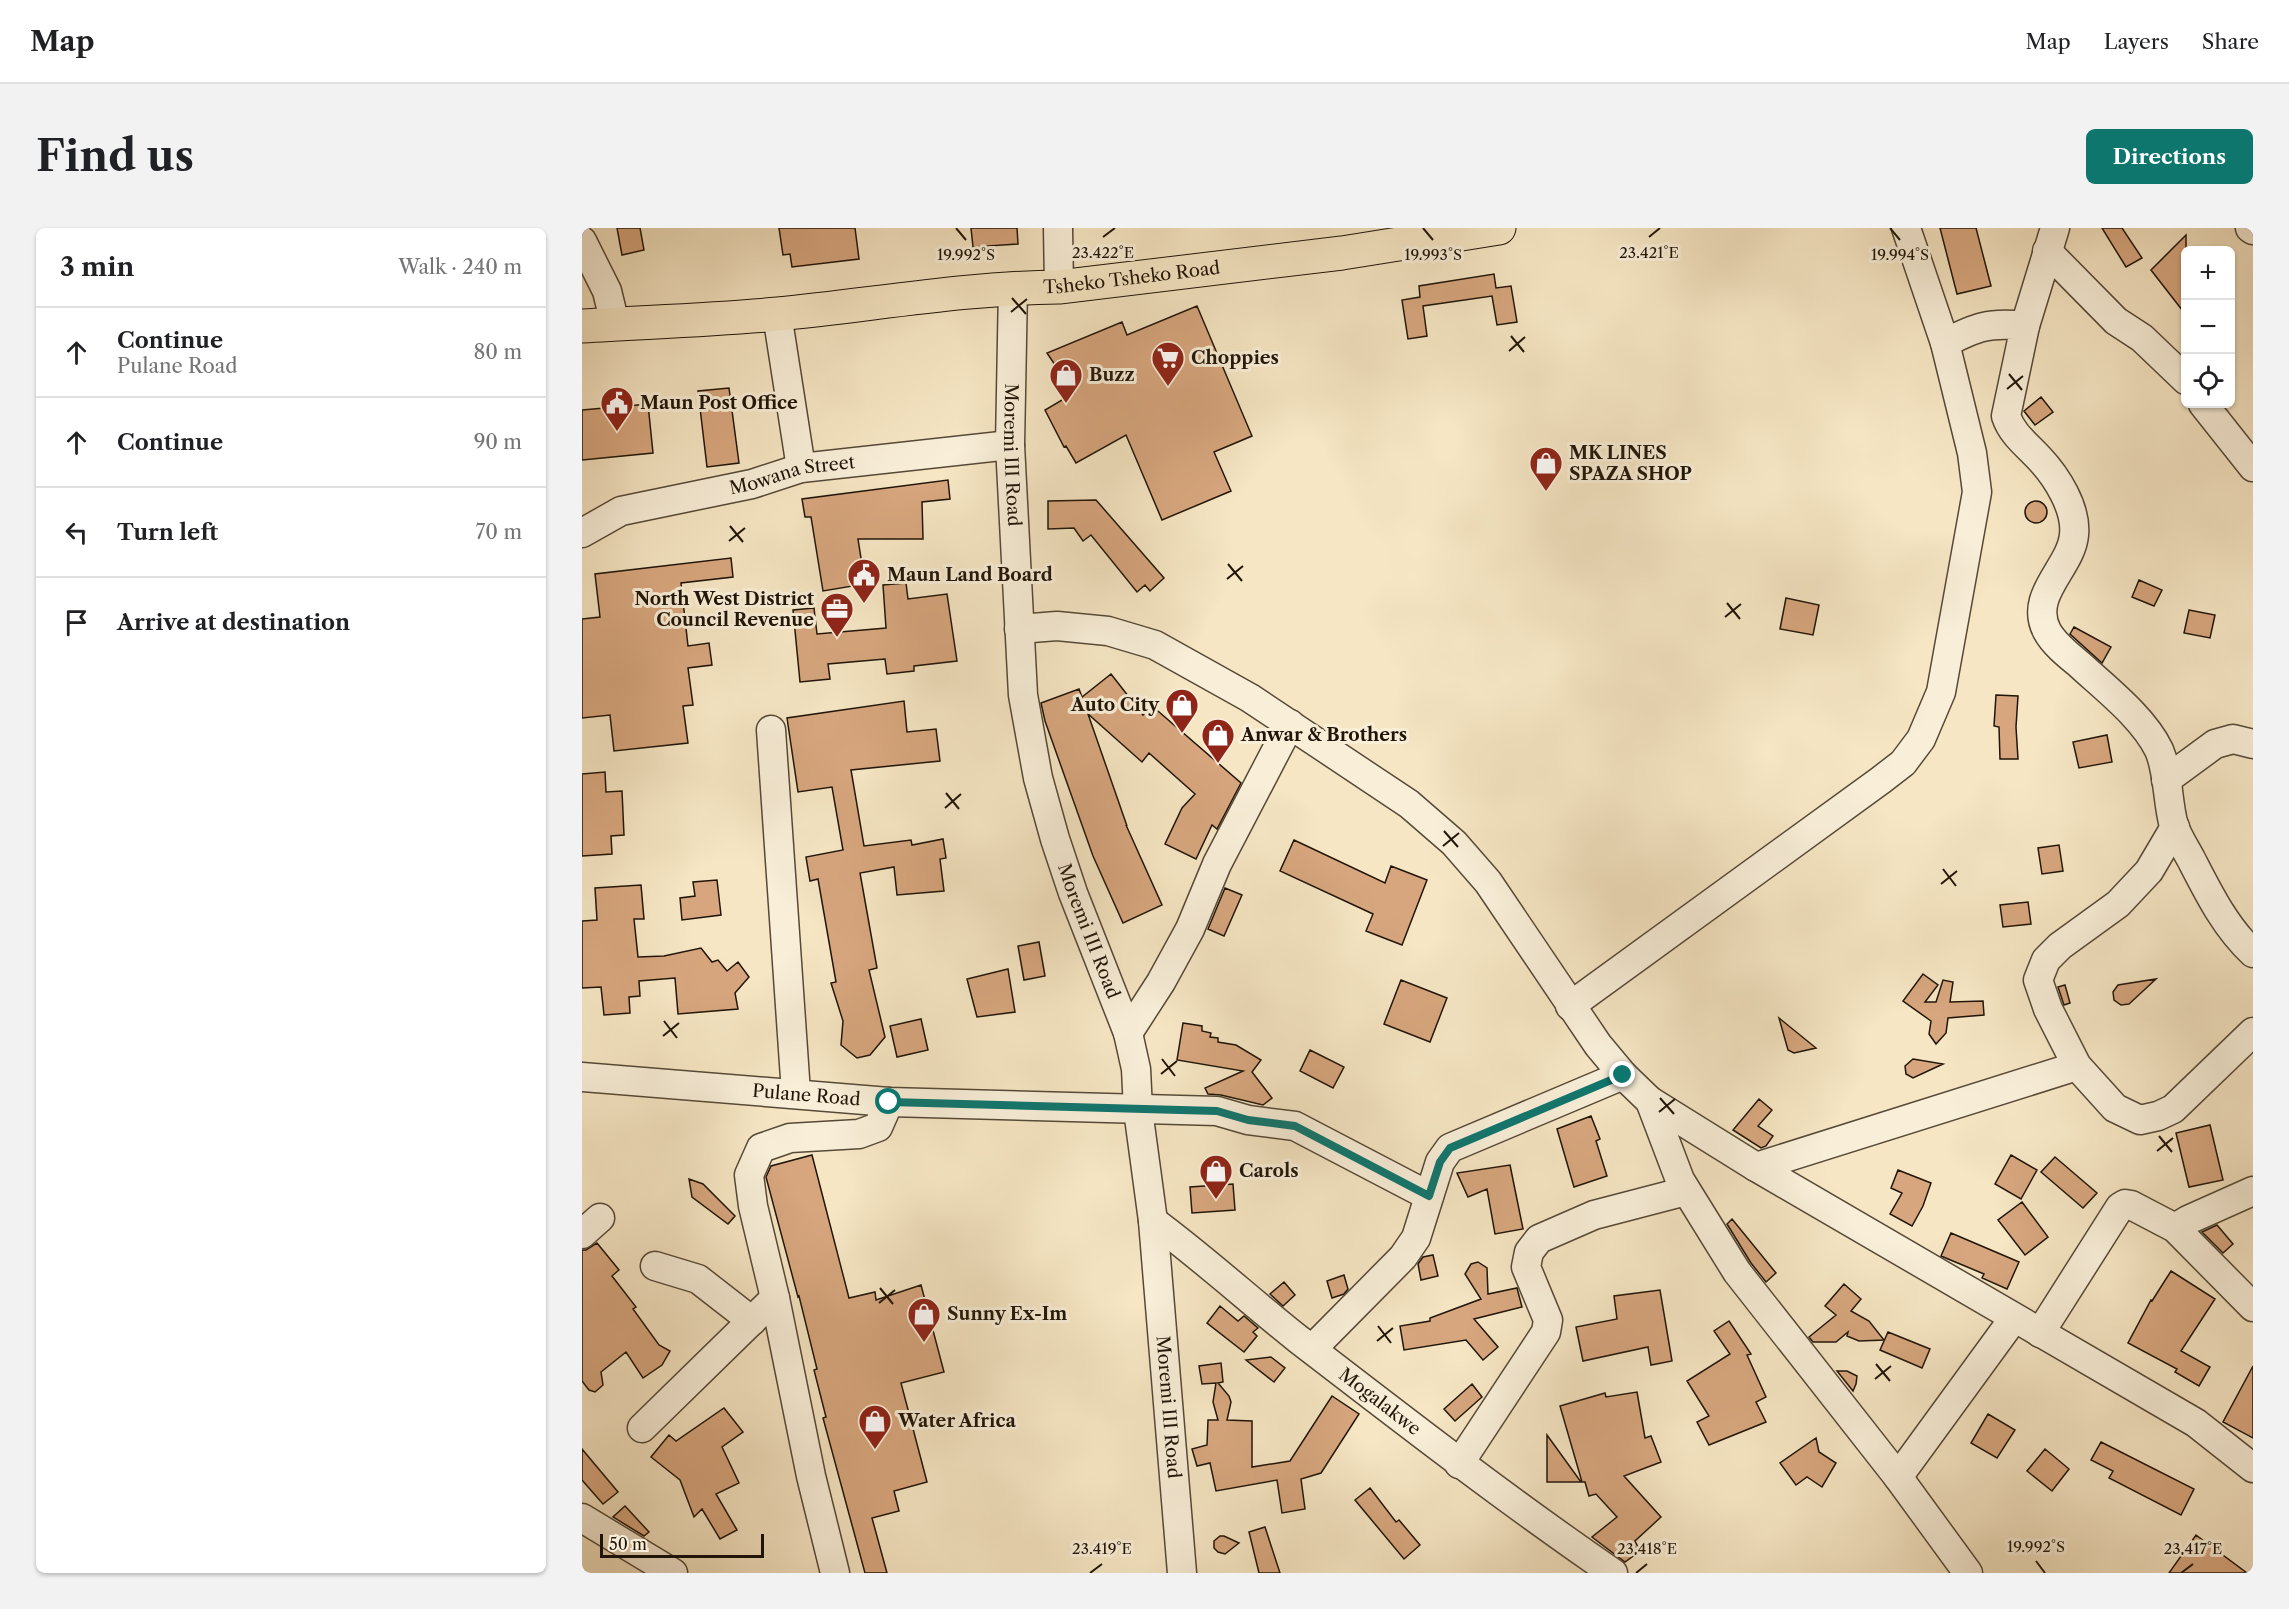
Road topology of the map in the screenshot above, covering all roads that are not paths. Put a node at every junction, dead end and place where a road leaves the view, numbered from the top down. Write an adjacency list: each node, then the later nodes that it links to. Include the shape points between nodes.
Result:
1 (1058, 228): 6 (street)
2 (1499, 228): 6 (highway, Tsheko Tsheko Road, via 1342,253)
3 (1906, 228): 12 (street)
4 (2051, 239): 11 (street); 13 (street, via 2116,321 2142,338)
5 (582, 242): 9 (street, via 607,291)
6 (1059, 287): 7 (highway, Tsheko Tsheko Road)
7 (1013, 288): 8 (highway, Tsheko Tsheko Road); 15 (street, Moremi III Road)
8 (777, 314): 9 (highway, Tsheko Tsheko Road); 17 (street)
9 (615, 324): 10 (highway, Tsheko Tsheko Road)
10 (582, 326)
11 (2025, 326): 12 (street, via 1986,325); 23 (street, via 2006,416 2020,440 2051,471 2070,508 2075,533 2070,551 2045,597 2042,614 2048,631 2066,652 2143,727 2159,751)
12 (1945, 342): 26 (street, via 1972,453 1977,492 1941,692 1921,739 1903,763 1881,780)
13 (2181, 375)
14 (2206, 408): 16 (street)
15 (1011, 445): 17 (street, Mowana Street); 19 (street, Moremi III Road)
16 (2253, 467)
17 (801, 468): 18 (street, Mowana Street, via 752,484 621,511)
18 (582, 533)
19 (1019, 629): 20 (street, via 1057,626 1108,631 1155,645); 28 (street, Moremi III Road, via 1023,696 1041,788 1073,893)
20 (1290, 724): 26 (street, via 1409,804 1454,843 1488,882); 28 (street, via 1217,864 1190,929)
21 (771, 730): 32 (street)
22 (2253, 744): 23 (street, via 2233,739 2215,744)
23 (2166, 780): 24 (street)
24 (2175, 827): 25 (street, via 2212,900); 29 (street, via 2149,872 2118,904 2060,946 2040,973 2038,980 2048,1009)
25 (2253, 953)
26 (1570, 1006): 30 (street)
27 (2253, 1032): 29 (street, via 2173,1109 2140,1120 2115,1108)
28 (1128, 1033): 35 (street, Moremi III Road, via 1136,1069)
29 (2077, 1066): 36 (street)
30 (1623, 1075): 33 (street); 39 (street, via 1450,1148 1440,1162)
31 (582, 1077): 32 (street, Pulane Road)
32 (796, 1093): 34 (street, Pulane Road)
33 (1650, 1101): 36 (street); 37 (street)
34 (889, 1102): 35 (street, Pulane Road); 43 (street, via 878,1127 859,1134 790,1138 761,1148 749,1175)
35 (1138, 1110): 39 (street, Pulane Road, via 1217,1111 1295,1126); 40 (street, Moremi III Road)
36 (1756, 1167): 45 (street)
37 (1686, 1191): 50 (street, via 1594,1215 1539,1239 1529,1252 1526,1267 1548,1320 1546,1332); 52 (street, via 1737,1272)
38 (2253, 1191): 41 (street)
39 (1429, 1196): 48 (street, via 1416,1238 1403,1257)
40 (1153, 1221): 48 (street, Mogalakwe); 56 (street, Moremi III Road)
41 (2175, 1228): 44 (street); 47 (street, via 2131,1204 2120,1207)
42 (655, 1266): 46 (street, via 698,1279)
43 (776, 1298): 46 (street); 55 (street, via 811,1476)
44 (2253, 1307)
45 (2014, 1318): 47 (street); 52 (street)
46 (752, 1321): 49 (street)
47 (2040, 1333): 51 (street, via 2196,1423)
48 (1312, 1349): 50 (street, Mogalakwe)
49 (642, 1428)
50 (1459, 1464): 57 (street, Mogalakwe)
51 (2253, 1468)
52 (1898, 1477): 58 (street)
53 (582, 1518): 54 (street)
54 (673, 1573)
55 (835, 1573)
56 (1182, 1573)
57 (1613, 1573)
58 (1968, 1573)

